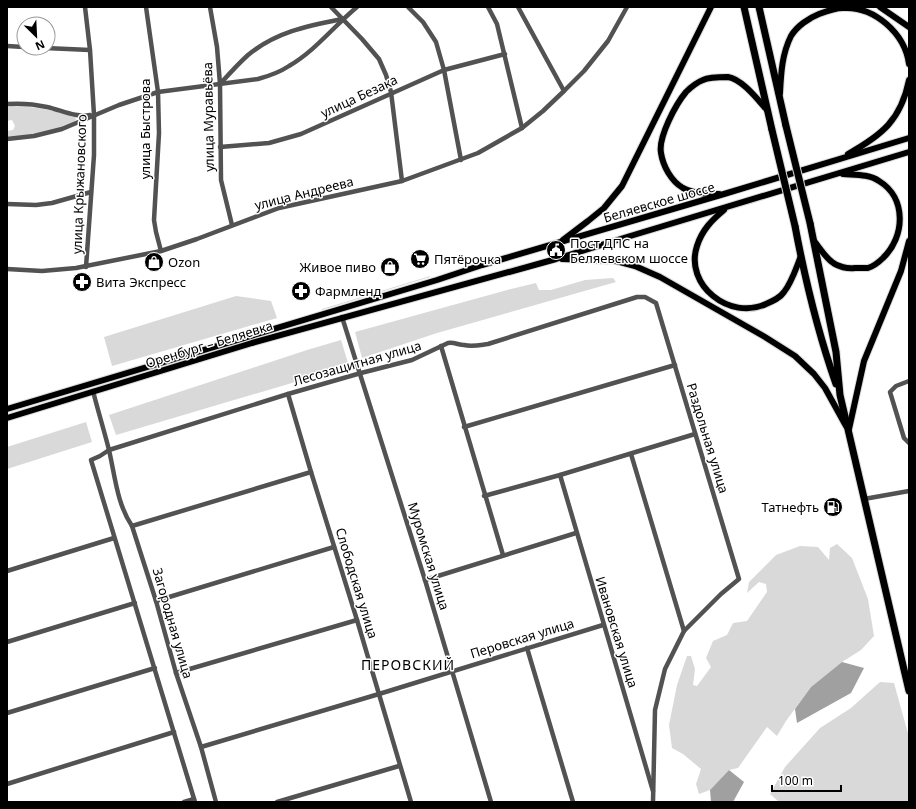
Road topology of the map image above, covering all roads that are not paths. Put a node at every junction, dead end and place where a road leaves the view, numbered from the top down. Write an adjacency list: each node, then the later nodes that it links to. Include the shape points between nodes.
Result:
1 (85, 7): 17 (street, улица Крыжановского)
2 (146, 7): 24 (street, улица Быстрова)
3 (210, 7): 22 (street, улица Муравьёва)
4 (331, 7): 14 (street)
5 (358, 7): 14 (street)
6 (408, 7): 20 (street, via 423,22 436,42)
7 (488, 7): 18 (street, via 498,24)
8 (518, 7): 23 (street)
9 (627, 7): 23 (street, улица Андреева, via 608,41)
10 (711, 7): 46 (main road, via 622,186 604,208)
11 (744, 7): 28 (highway)
12 (759, 7): 26 (highway)
13 (880, 7): 15 (main road)
14 (342, 20): 22 (street, via 305,26 276,37 249,55); 22 (street, via 314,47 289,66 258,79); 25 (street, via 379,59)
15 (909, 27)
16 (56, 48): 17 (street)
17 (90, 50): 29 (street, улица Крыжановского)
18 (505, 54): 20 (street, улица Безака); 30 (street)
19 (909, 64): 26 (main road, via 897,35 879,18 861,10 828,10 812,16 792,35 782,65)
20 (444, 70): 25 (street, улица Безака); 35 (street)
21 (909, 80): 36 (main road, via 900,110 889,125 877,137)
22 (220, 84): 24 (street); 33 (street, улица Муравьёва)
23 (564, 91): 30 (street, улица Андреева)
24 (158, 92): 29 (street); 47 (street, улица Быстрова, via 159,133 154,220)
25 (391, 92): 33 (street, улица Безака, via 301,134 268,142); 38 (street)
26 (780, 96): 44 (highway, bridge)
27 (7, 104): 29 (street, via 47,107 82,116)
28 (767, 110): 40 (main road, via 745,87 729,77 704,80 686,92 672,114 665,129 660,152 668,175 683,188 702,194); 48 (highway, bridge)
29 (94, 115): 32 (street, via 56,131); 39 (street, улица Крыжановского)
30 (522, 128): 35 (street, улица Андреева)
31 (909, 138): 36 (main road, Беляевское шоссе)
32 (7, 139)
33 (220, 147): 43 (street, улица Муравьёва, via 221,180)
34 (909, 152): 37 (main road, Беляевское шоссе)
35 (461, 160): 38 (street, улица Андреева)
36 (838, 160): 40 (main road, Беляевское шоссе)
37 (840, 174): 42 (main road, Беляевское шоссе); 44 (main road, via 867,176 879,181 888,189 899,207 900,230 889,252 868,268 848,269 833,263)
38 (402, 181): 43 (street, улица Андреева, via 279,208)
39 (92, 192): 41 (street, via 52,203); 50 (street, улица Крыжановского)
40 (724, 194): 46 (main road, Беляевское шоссе)
41 (7, 204)
42 (727, 208): 48 (main road, via 705,227 696,246 695,261 703,286 721,303 740,309 759,307 775,300 784,293 790,283); 49 (main road, Беляевское шоссе)
43 (232, 225): 47 (street, улица Андреева)
44 (814, 241): 62 (highway, via 836,352)
45 (909, 241): 66 (main road, via 901,271 864,361)
46 (557, 244): 52 (main road, Беляевское шоссе)
47 (161, 250): 50 (street, улица Андреева)
48 (801, 256): 62 (highway, via 825,354)
49 (556, 259): 53 (main road, Беляевское шоссе); 66 (main road, via 616,261 635,266 660,277 765,337 795,356 814,374 825,388)
50 (86, 267): 51 (street, улица Андреева, via 42,271)
51 (7, 269)
52 (415, 286): 63 (main road, Оренбург – Беляевка)
53 (418, 296): 55 (main road, Оренбург – Беляевка)
54 (656, 302): 56 (street, Лесозащитная улица, via 645,297 637,297 488,344 470,346 452,343); 57 (street, Раздольная улица)
55 (342, 317): 58 (street, Муромская улица); 60 (main road, Оренбург – Беляевка)
56 (441, 346): 58 (street, Лесозащитная улица, via 412,360); 65 (street)
57 (675, 365): 65 (street); 67 (street, Раздольная улица)
58 (361, 373): 61 (street, Лесозащитная улица); 82 (street, Муромская улица)
59 (909, 381): 68 (street, via 896,386 890,392 904,438)
60 (93, 391): 64 (main road, Оренбург – Беляевка); 69 (street, Загородная улица)
61 (288, 394): 69 (street, Лесозащитная улица); 71 (street, Слободская улица)
62 (840, 395): 66 (highway)
63 (7, 409)
64 (7, 418)
65 (464, 426): 74 (street)
66 (848, 431): 75 (highway)
67 (695, 434): 70 (street); 87 (street, Раздольная улица, via 739,579)
68 (909, 443)
69 (109, 450): 76 (street, Загородная улица, via 126,517); 78 (street, Лесозащитная улица, via 91,460)
70 (631, 454): 72 (street); 87 (street)
71 (311, 472): 76 (street); 79 (street, Слободская улица)
72 (560, 475): 74 (street); 77 (street, Ивановская улица)
73 (909, 491): 75 (street)
74 (484, 496): 80 (street)
75 (864, 499): 93 (highway)
76 (132, 526): 83 (street, Загородная улица)
77 (576, 533): 80 (street); 86 (street, Ивановская улица)
78 (114, 538): 81 (street); 84 (street)
79 (334, 547): 83 (street); 85 (street, Слободская улица)
80 (503, 555): 82 (street)
81 (7, 571)
82 (425, 580): 91 (street, Муромская улица)
83 (156, 601): 92 (street, Загородная улица)
84 (135, 603): 88 (street); 90 (street)
85 (357, 620): 92 (street); 94 (street, Слободская улица)
86 (603, 625): 89 (street, Перовская улица); 100 (street, Ивановская улица)
87 (684, 631): 100 (street, via 665,668 655,710)
88 (7, 642)
89 (528, 648): 91 (street, Перовская улица); 107 (street)
90 (155, 668): 95 (street); 96 (street)
91 (452, 671): 94 (street, Перовская улица); 106 (street, Муромская улица)
92 (176, 673): 97 (street, Загородная улица)
93 (909, 691)
94 (379, 694): 97 (street, Перовская улица); 98 (street, Слободская улица)
95 (7, 713)
96 (174, 732): 99 (street); 101 (street)
97 (201, 747): 103 (street, Загородная улица)
98 (399, 766): 104 (street); 105 (street, Слободская улица)
99 (7, 784)
100 (654, 796): 108 (street)
101 (195, 801): 102 (street)
102 (184, 802)
103 (216, 802)
104 (277, 802)
105 (411, 802)
106 (491, 802)
107 (573, 802)
108 (653, 802)

